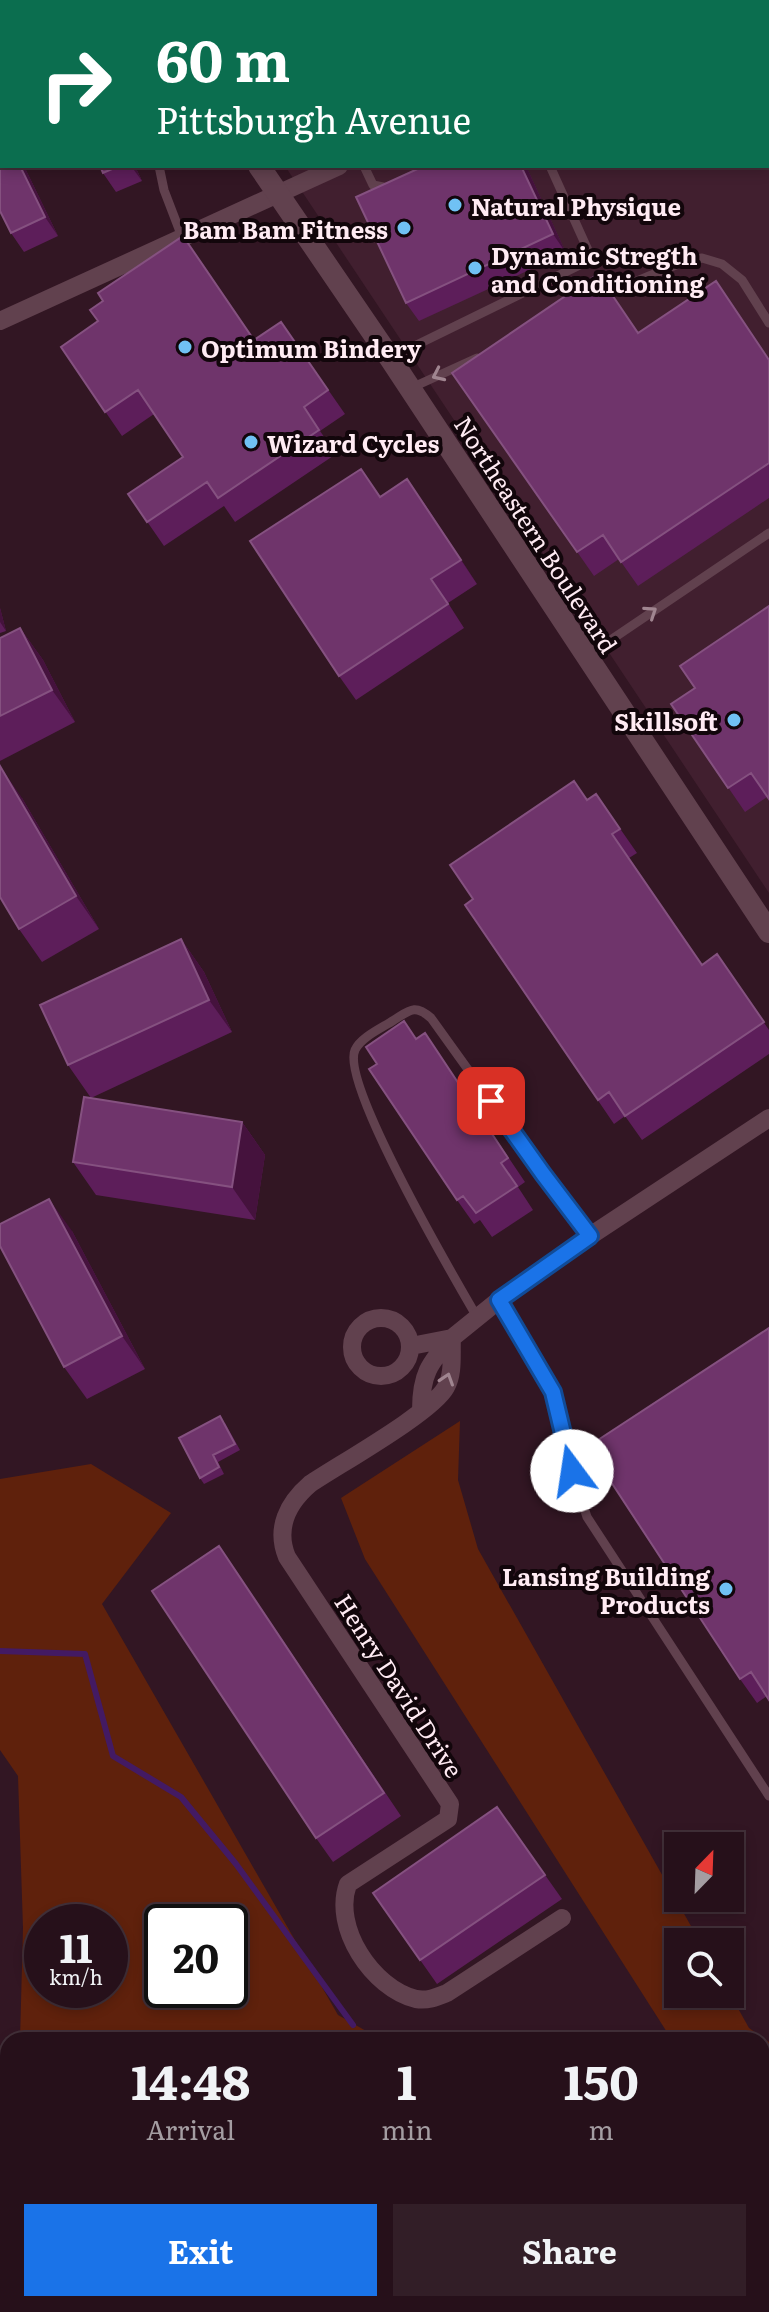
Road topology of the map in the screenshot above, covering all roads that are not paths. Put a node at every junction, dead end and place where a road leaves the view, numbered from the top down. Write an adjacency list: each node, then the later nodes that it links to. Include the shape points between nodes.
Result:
1 (159, 168): 8 (lane)
2 (260, 168): 7 (street, Northeastern Boulevard)
3 (335, 168): 7 (street)
4 (365, 168): 6 (lane, via 373,185)
5 (551, 168): 13 (lane, via 592,259)
6 (402, 185)
7 (278, 195): 8 (street); 13 (street, Northeastern Boulevard)
8 (182, 237): 10 (street)
9 (590, 302): 11 (lane, via 702,258 722,264 742,280)
10 (0, 321)
11 (769, 323)
12 (492, 350): 14 (lane, one-way to 14)
13 (390, 358): 14 (street, Northeastern Boulevard)
14 (410, 388): 16 (street, Northeastern Boulevard)
15 (769, 533): 16 (lane, one-way to 15)
16 (587, 656): 17 (street, Northeastern Boulevard)
17 (769, 932)
18 (769, 1118): 19 (street)
19 (590, 1236): 20 (street); 21 (lane, via 431,1018 410,1010 364,1039 352,1064 361,1095)
20 (499, 1300): 21 (street); 24 (lane, via 553,1392 587,1517)
21 (477, 1317): 22 (street)
22 (452, 1338): 23 (street); 25 (street, Henry David Drive, via 451,1377 445,1389 298,1494 282,1526 287,1557 450,1804 448,1819 348,1884 345,1913 367,1963 400,1993 418,2000 447,1993)
23 (411, 1346)
24 (769, 1796)
25 (562, 1918)

